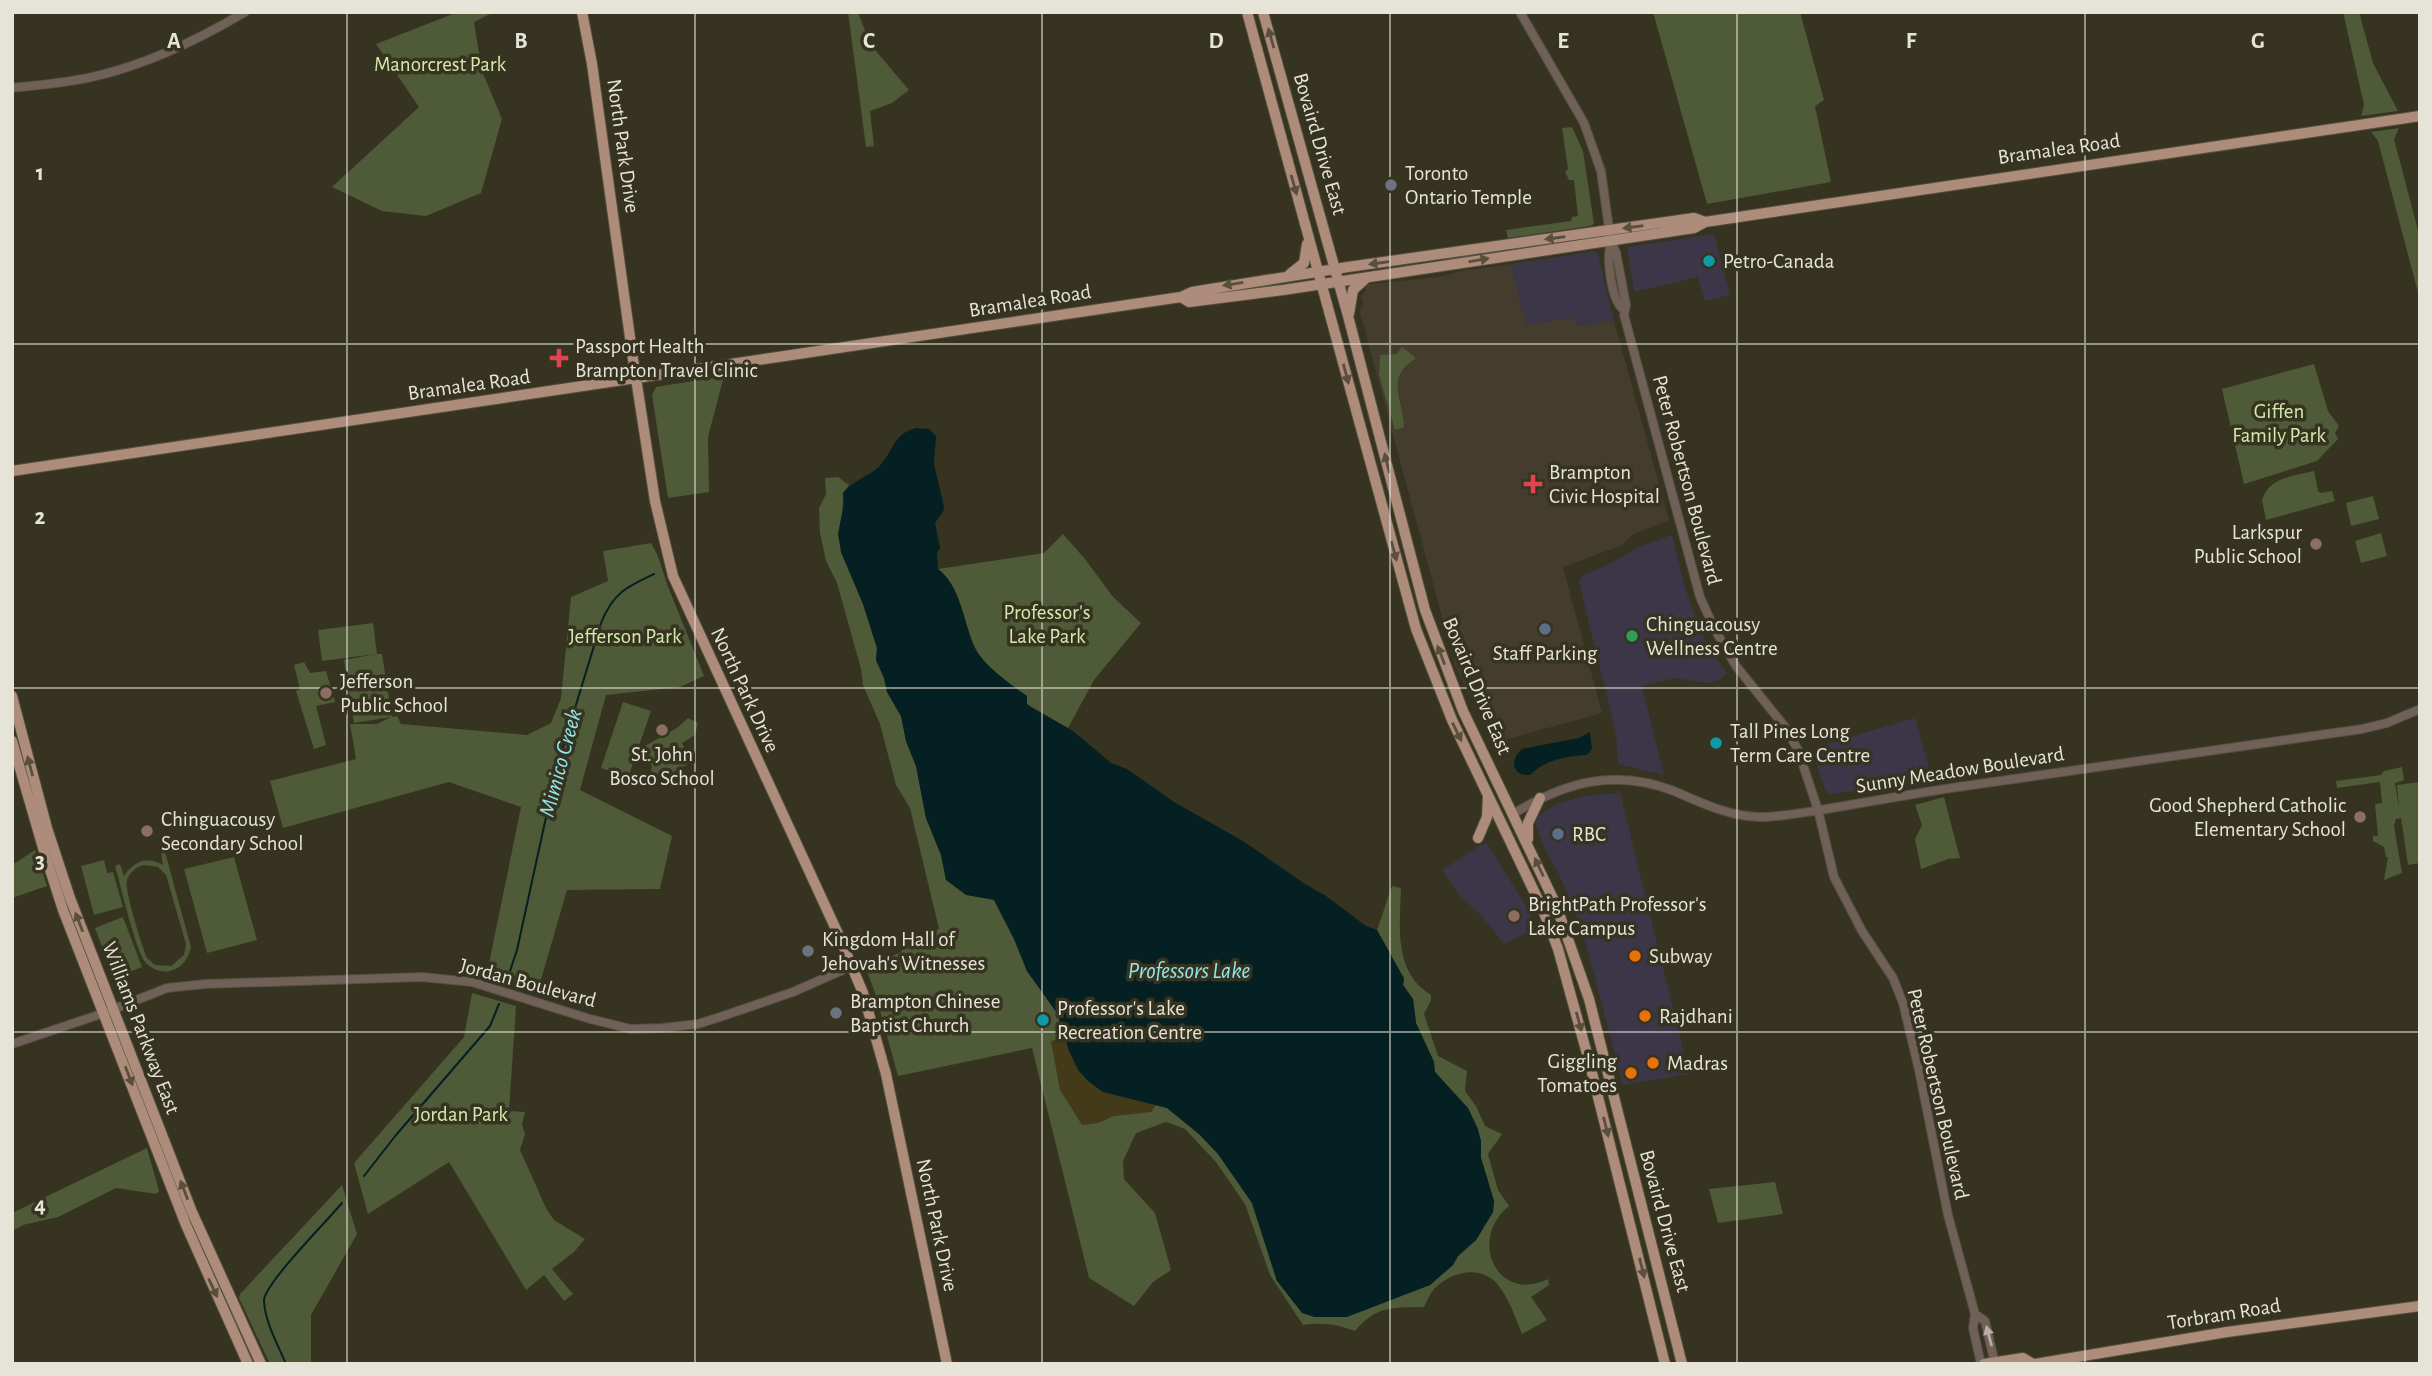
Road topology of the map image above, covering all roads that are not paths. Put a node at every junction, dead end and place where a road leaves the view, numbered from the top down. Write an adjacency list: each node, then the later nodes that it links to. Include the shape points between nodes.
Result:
1 (246, 12): 6 (street, via 186,44 120,69)
2 (582, 12): 20 (main road, North Park Drive)
3 (1247, 12): 8 (main road, Bovaird Drive East, one-way to 8)
4 (1263, 12): 10 (main road, Bovaird Drive East, one-way to 4)
5 (1520, 12): 9 (street, Peter Robertson Boulevard, via 1584,123 1601,171)
6 (12, 88)
7 (2420, 116): 9 (main road, Bramalea Road, via 1705,222 1694,218)
8 (1307, 233): 11 (main road, Bovaird Drive East); 12 (main road, via 1306,260)
9 (1611, 238): 10 (main road, Bramalea Road, one-way to 10); 13 (main road, Bramalea Road, one-way to 9); 27 (street, Peter Robertson Boulevard, via 1611,278 1619,307 1624,310 1700,597 1736,666 1798,750)
10 (1335, 269): 11 (main road, Bramalea Road); 14 (main road, Bovaird Drive East)
11 (1318, 272): 12 (main road, Bramalea Road); 15 (main road, Bovaird Drive East)
12 (1287, 276): 17 (main road, Bramalea Road, one-way to 17, via 1192,292)
13 (1369, 278): 14 (main road, Bramalea Road); 19 (main road, via 1353,290)
14 (1338, 281): 15 (main road, Bramalea Road); 19 (main road, Bovaird Drive East)
15 (1322, 284): 16 (main road, Bramalea Road); 18 (main road, Bovaird Drive East)
16 (1283, 290): 17 (main road, Bramalea Road, via 1189,302); 18 (main road, via 1311,292)
17 (1181, 298): 20 (main road, Bramalea Road)
18 (1329, 308): 25 (main road, Bovaird Drive East, one-way to 25, via 1416,629)
19 (1348, 316): 28 (main road, Bovaird Drive East, one-way to 19, via 1458,700 1425,610)
20 (636, 380): 21 (main road, Bramalea Road); 31 (main road, North Park Drive, via 655,501 673,576)
21 (12, 471)
22 (12, 696): 32 (main road, Williams Parkway East, one-way to 22, via 39,799)
23 (2420, 709): 27 (street, Sunny Meadow Boulevard, via 2362,729)
24 (12, 741): 32 (main road, Williams Parkway East, via 49,869)
25 (1488, 795): 29 (main road, via 1487,817); 40 (main road, Bovaird Drive East, one-way to 40, via 1558,949)
26 (1540, 798): 27 (street, Sunny Meadow Boulevard, via 1590,781 1624,780 1674,791 1698,804 1737,815); 28 (street, Sunny Meadow Boulevard); 30 (main road, via 1528,823)
27 (1818, 810): 35 (street, Peter Robertson Boulevard, via 1834,877 1903,1003 1948,1215)
28 (1513, 814): 30 (main road, Bovaird Drive East)
29 (1478, 838)
30 (1527, 843): 41 (main road, Bovaird Drive East, one-way to 30, via 1589,999 1556,905)
31 (852, 967): 32 (street, Jordan Boulevard, via 720,1017 662,1028 631,1029 472,982 433,978 205,984 167,988); 39 (main road, North Park Drive, via 886,1074)
32 (109, 1011): 33 (street, Jordan Boulevard); 37 (main road, Williams Parkway East, one-way to 37, via 186,1225); 38 (main road, Williams Parkway East, one-way to 32)
33 (12, 1044)
34 (2420, 1306): 43 (main road, Torbram Road)
35 (1975, 1314): 36 (street, Peter Robertson Boulevard, one-way to 35, via 1984,1321); 42 (street, Peter Robertson Boulevard, via 1973,1328)
36 (1995, 1363): 42 (main road, Torbram Road); 43 (main road, Torbram Road, via 2022,1358)
37 (248, 1364)
38 (261, 1364)
39 (947, 1364)
40 (1665, 1364)
41 (1682, 1364)
42 (1983, 1364)
43 (2034, 1364)

